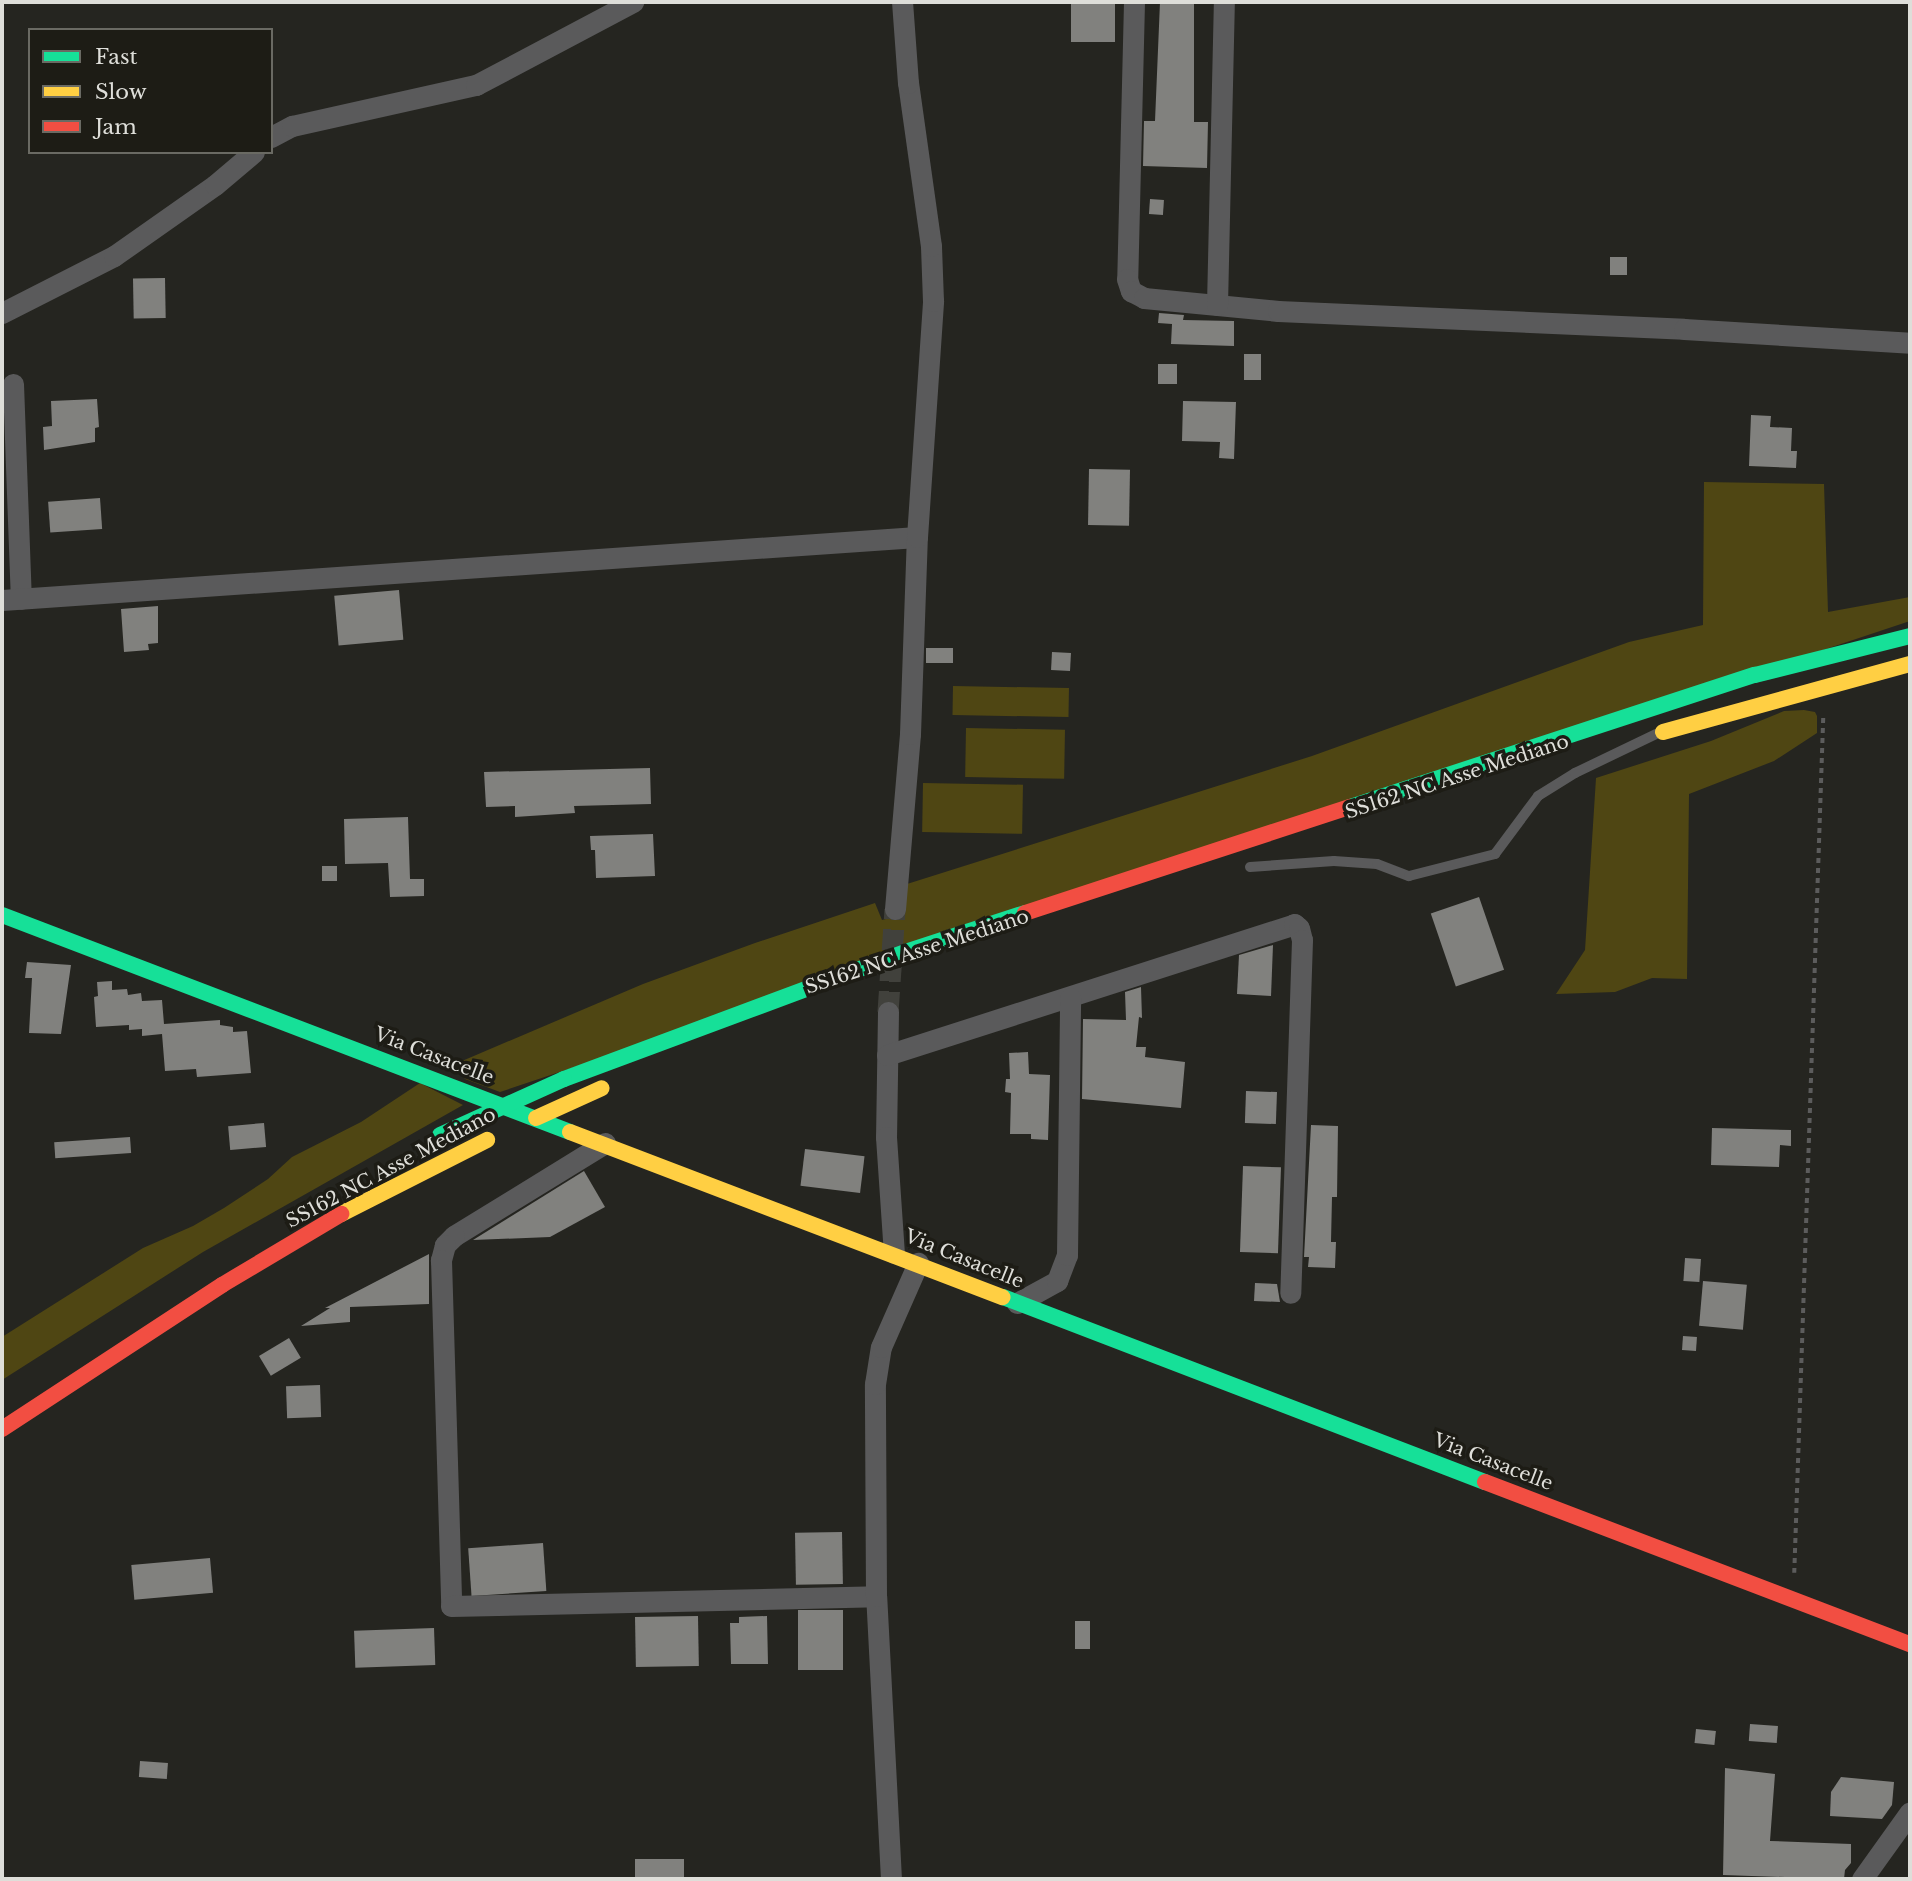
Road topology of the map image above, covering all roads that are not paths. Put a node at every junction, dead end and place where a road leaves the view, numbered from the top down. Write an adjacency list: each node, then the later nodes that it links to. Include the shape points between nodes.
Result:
1 (633, 2): 5 (street, via 476,85 292,126)
2 (902, 2): 11 (street, via 908,83 931,246 933,301)
3 (1134, 2): 7 (street, via 1127,279 1131,292 1144,298)
4 (1224, 2): 7 (street)
5 (273, 136)
6 (252, 154): 8 (street, via 114,256)
7 (1217, 305): 9 (street)
8 (2, 313)
9 (1910, 343)
10 (13, 384): 12 (street)
11 (917, 537): 12 (street); 19 (street, via 910,734)
12 (12, 600)
13 (1910, 636): 25 (main road, SS162 NC Asse Mediano, bridge, via 1755,675 908,951 564,1079)
14 (1910, 664): 15 (main road, SS162 NC Asse Mediano)
15 (1656, 734): 16 (main road, SS162 NC Asse Mediano); 18 (lane, via 1538,796 1494,854 1409,876 1377,864 1334,860)
16 (1551, 768)
17 (1316, 846): 18 (main road)
18 (1244, 869)
19 (895, 909)
20 (2, 915): 26 (main road, Via Casacelle)
21 (1070, 998): 23 (street); 29 (street, via 1284,926 1299,928); 30 (street, via 1067,1255 1058,1280)
22 (888, 1012): 23 (street)
23 (887, 1055): 27 (street, via 886,1137)
24 (608, 1086): 31 (main road, SS162 NC Asse Mediano, bridge, via 341,1214 233,1278)
25 (434, 1138)
26 (605, 1143): 27 (main road, Via Casacelle); 32 (street, via 445,1245 441,1260 451,1606)
27 (894, 1253): 28 (main road, Via Casacelle)
28 (918, 1264): 30 (main road, Via Casacelle); 32 (street, via 881,1347 875,1384)
29 (1290, 1293)
30 (1017, 1303): 33 (main road, Via Casacelle)
31 (2, 1429)
32 (876, 1596): 35 (street)
33 (1910, 1644)
34 (1910, 1812): 36 (street)
35 (891, 1879)
36 (1862, 1879)

